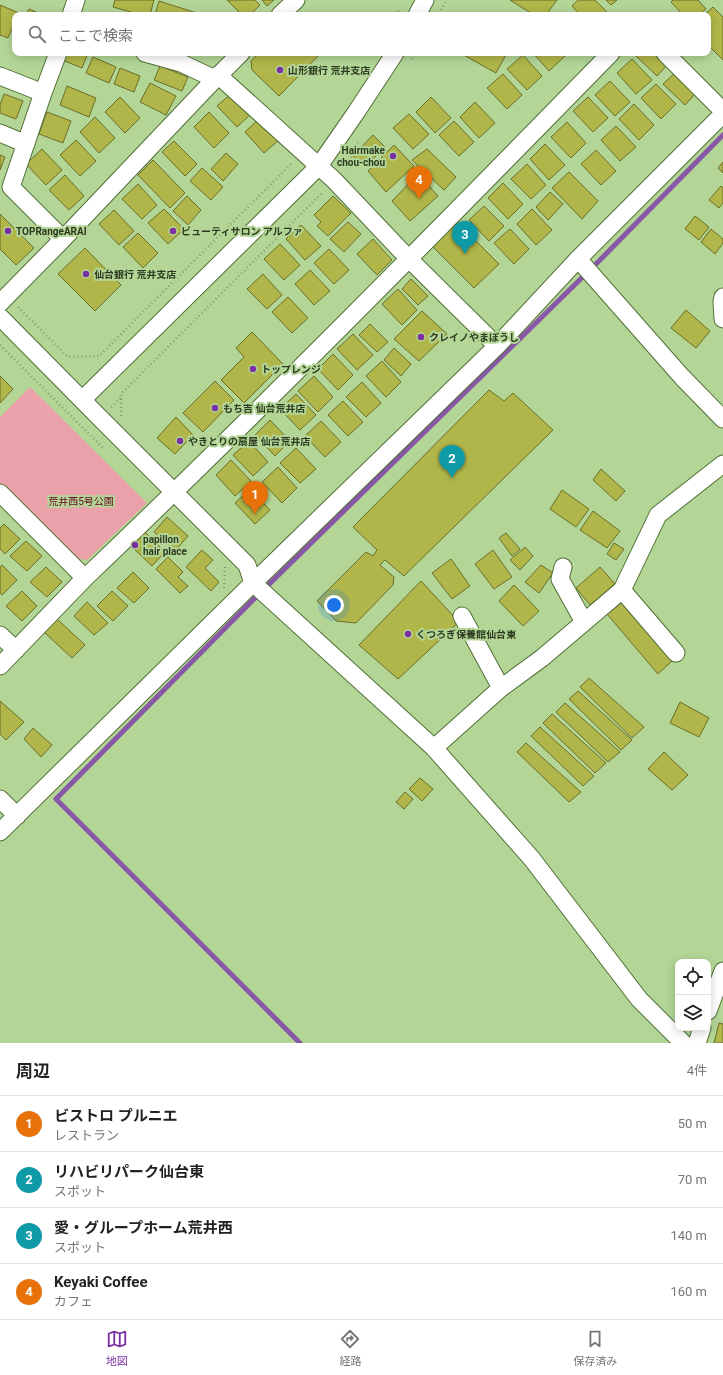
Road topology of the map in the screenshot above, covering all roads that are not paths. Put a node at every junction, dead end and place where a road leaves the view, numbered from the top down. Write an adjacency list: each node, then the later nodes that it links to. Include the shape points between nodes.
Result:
1 (76, 0): 4 (street)
2 (296, 0): 5 (street)
3 (425, 0): 6 (street)
4 (72, 12)
5 (283, 12)
6 (419, 12)
7 (57, 56): 15 (street)
8 (156, 56): 14 (street)
9 (238, 56): 14 (street)
10 (394, 56): 20 (street)
11 (608, 56): 22 (street)
12 (668, 56): 16 (street)
13 (0, 76): 15 (street)
14 (216, 77): 20 (street); 21 (street)
15 (43, 93): 19 (street)
16 (723, 111)
17 (723, 114): 23 (street)
18 (0, 133): 19 (street)
19 (26, 144): 21 (street, via 11,187)
20 (319, 166): 22 (street); 29 (street)
21 (63, 239): 25 (street)
22 (409, 259): 28 (street); 32 (street)
23 (580, 262): 28 (street); 30 (street)
24 (723, 297): 27 (street)
25 (8, 304)
26 (0, 317): 29 (street)
27 (723, 319)
28 (497, 346): 36 (street)
29 (82, 400): 32 (street)
30 (723, 419)
31 (723, 464): 37 (street, via 658,515)
32 (174, 491): 35 (street); 36 (street, via 247,565)
33 (0, 494): 35 (street)
34 (563, 567): 39 (street, via 560,579)
35 (84, 578): 41 (street)
36 (254, 584): 45 (street); 47 (street)
37 (622, 590): 39 (street); 42 (street)
38 (462, 616): 44 (street)
39 (584, 622): 44 (street, via 542,658)
40 (0, 635): 41 (street)
41 (16, 650): 43 (street)
42 (676, 653)
43 (0, 666)
44 (501, 688): 45 (street)
45 (434, 748): 52 (street, via 532,859 639,998)
46 (0, 799): 47 (street)
47 (17, 816): 48 (street)
48 (0, 832)
49 (723, 971): 50 (street)
50 (711, 1003)
51 (701, 1031): 53 (street)
52 (683, 1043)
53 (697, 1043)

